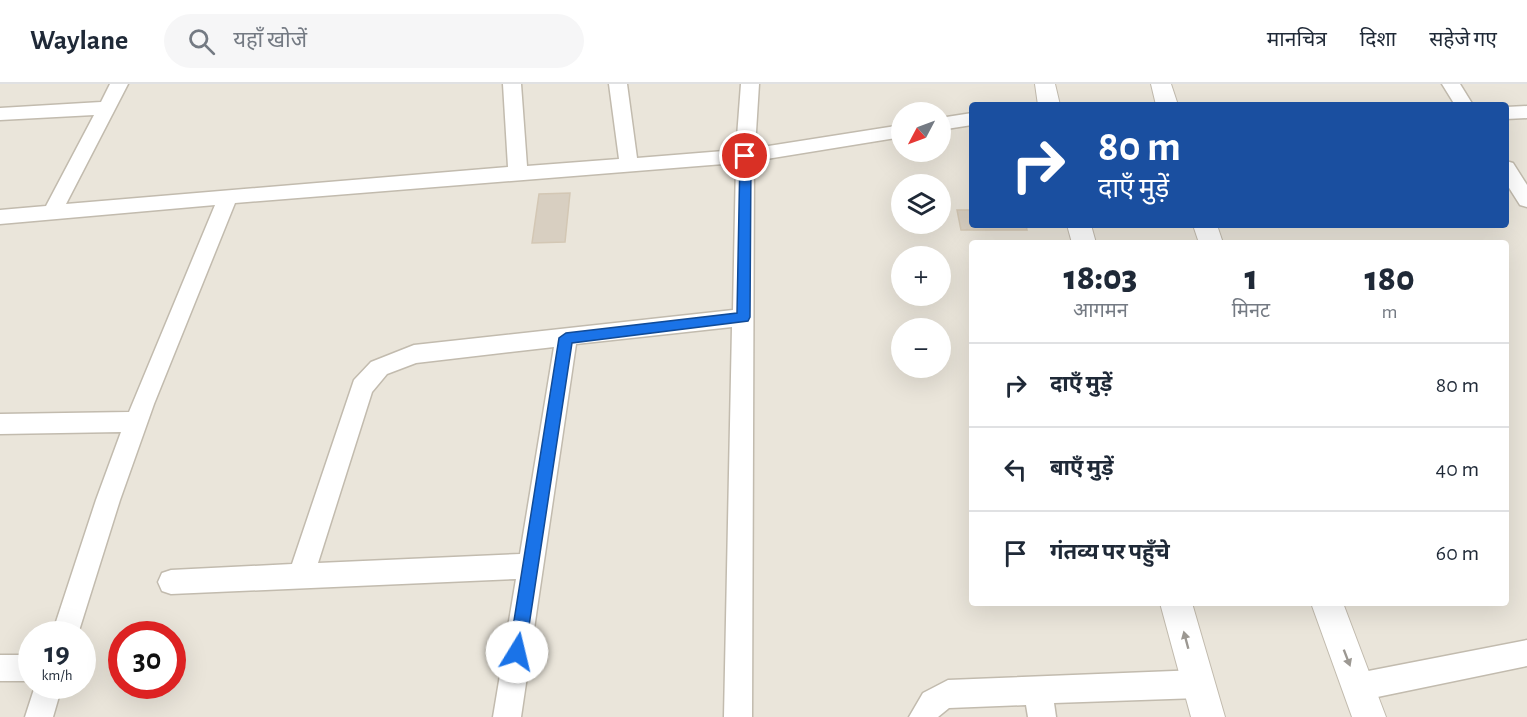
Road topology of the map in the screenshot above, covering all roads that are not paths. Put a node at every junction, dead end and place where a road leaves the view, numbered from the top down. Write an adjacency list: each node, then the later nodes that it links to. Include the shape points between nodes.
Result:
1 (119, 84): 11 (street)
2 (512, 84): 20 (street)
3 (618, 84): 19 (street)
4 (750, 84): 18 (street)
5 (1045, 84): 8 (street)
6 (1161, 84): 9 (street)
7 (1451, 84): 10 (street)
8 (1048, 102)
9 (1166, 102)
10 (1462, 102)
11 (106, 108): 14 (street); 24 (street)
12 (1527, 112): 13 (street)
13 (1509, 113)
14 (0, 114)
15 (969, 119): 16 (street)
16 (951, 122)
17 (891, 133): 18 (street)
18 (745, 156): 19 (street); 26 (street)
19 (629, 165): 20 (street)
20 (518, 173): 22 (street)
21 (1509, 173): 23 (street)
22 (228, 196): 24 (street); 28 (street)
23 (1527, 200)
24 (52, 212): 25 (street)
25 (0, 217)
26 (743, 317): 27 (street); 45 (street)
27 (566, 338): 30 (street); 31 (street, via 414,354 379,368 362,387)
28 (137, 422): 29 (street); 35 (street)
29 (0, 424)
30 (530, 566): 31 (street); 44 (street)
31 (301, 576): 32 (street)
32 (171, 582)
33 (1177, 606): 39 (street, one-way to 33)
34 (1328, 606): 40 (street, one-way to 40)
35 (69, 621)
36 (1527, 653): 40 (street)
37 (0, 668): 38 (street)
38 (18, 668)
39 (1198, 684): 42 (street); 47 (street)
40 (1358, 687): 48 (street)
41 (45, 699): 43 (street)
42 (1040, 704): 46 (street, via 948,694 929,704)
43 (39, 717)
44 (507, 717)
45 (738, 717)
46 (923, 717)
47 (1208, 717)
48 (1369, 717)

